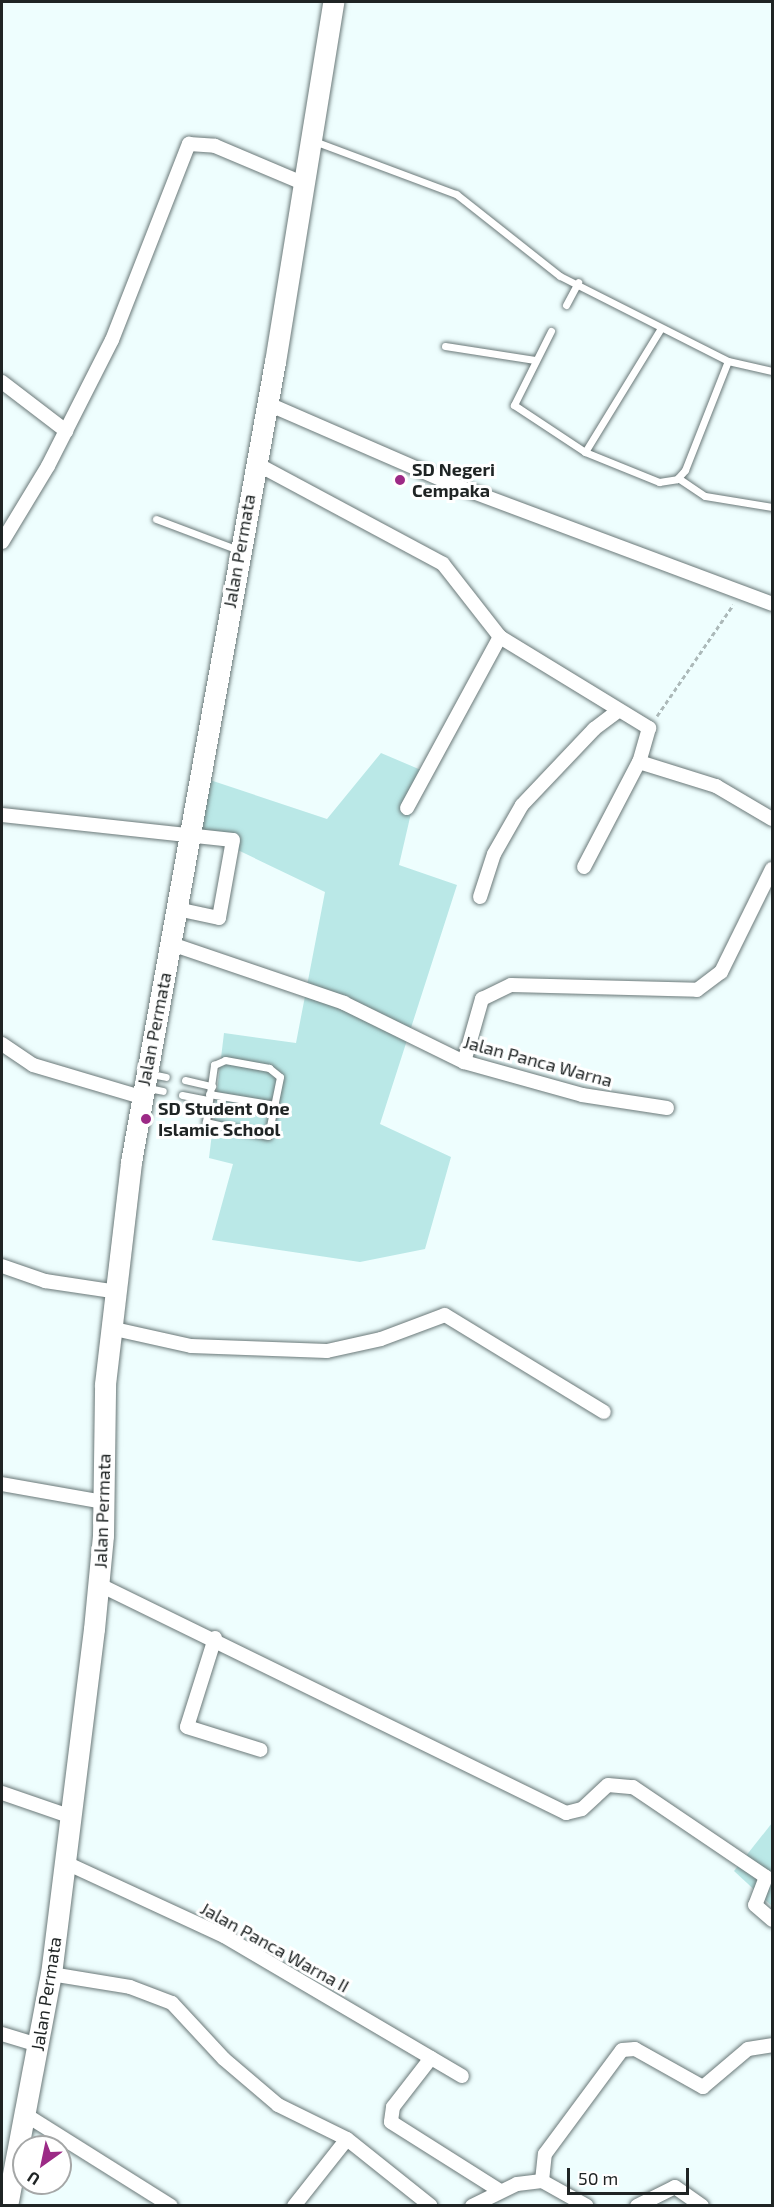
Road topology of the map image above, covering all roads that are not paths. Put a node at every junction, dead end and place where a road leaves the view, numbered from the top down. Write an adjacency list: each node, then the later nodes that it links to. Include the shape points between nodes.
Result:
1 (333, 2): 2 (main road, Jalan Permata)
2 (314, 141): 3 (main road, Jalan Permata); 4 (lane, via 456,194 553,272)
3 (305, 184): 13 (main road, Jalan Permata); 14 (street, via 215,146 189,144 112,340)
4 (578, 282): 5 (lane); 6 (lane)
5 (566, 305)
6 (661, 328): 10 (lane); 15 (lane)
7 (551, 331): 9 (lane)
8 (445, 346): 9 (lane)
9 (535, 360): 15 (lane, via 514,405)
10 (728, 361): 11 (lane); 17 (lane)
11 (772, 371)
12 (2, 382): 14 (street)
13 (266, 403): 16 (main road, Jalan Permata); 22 (street, via 456,486)
14 (66, 431): 20 (street)
15 (585, 452): 17 (lane, via 643,478 669,482)
16 (255, 463): 21 (main road, Jalan Permata); 23 (street, via 434,558)
17 (678, 478): 18 (lane, via 705,496)
18 (772, 507)
19 (156, 519): 21 (lane)
20 (2, 542)
21 (238, 550): 29 (main road, Jalan Permata)
22 (772, 604)
23 (500, 637): 24 (street); 26 (street)
24 (619, 710): 25 (street, via 649,728); 32 (street, via 594,729 522,806 494,854)
25 (639, 762): 28 (street, via 716,786); 30 (street)
26 (407, 808)
27 (2, 815): 29 (street)
28 (772, 819)
29 (189, 836): 33 (main road, Jalan Permata); 33 (street, via 216,836 236,844 219,918)
30 (585, 867)
31 (772, 869): 36 (street, via 721,972 697,990 500,989 482,999)
32 (480, 897)
33 (177, 909): 34 (main road, Jalan Permata)
34 (171, 944): 36 (street, Jalan Panca Warna, via 344,1003); 38 (main road, Jalan Permata)
35 (2, 1044): 38 (street, via 33,1065)
36 (464, 1062): 44 (street, Jalan Panca Warna, via 582,1095)
37 (185, 1080): 39 (lane)
38 (148, 1083): 40 (lane); 46 (main road, Jalan Permata)
39 (212, 1086): 42 (lane); 43 (lane, via 219,1061 269,1068 280,1077)
40 (163, 1091)
41 (182, 1095): 42 (lane)
42 (209, 1097): 43 (lane); 43 (lane, via 206,1122 265,1137)
43 (275, 1105)
44 (667, 1108)
45 (2, 1266): 46 (street, via 45,1281)
46 (112, 1291): 47 (main road, Jalan Permata)
47 (110, 1328): 48 (street, via 191,1346 327,1351 381,1339 445,1315); 50 (main road, Jalan Permata)
48 (604, 1412)
49 (2, 1484): 50 (street)
50 (104, 1502): 51 (main road, Jalan Permata)
51 (100, 1585): 52 (street); 55 (main road, Jalan Permata)
52 (215, 1638): 53 (street, via 187,1727); 57 (street, via 566,1813 582,1809 608,1785 633,1787 766,1877 755,1905)
53 (261, 1750)
54 (2, 1793): 55 (street)
55 (69, 1816): 56 (main road, Jalan Permata)
56 (64, 1862): 58 (main road, Jalan Permata); 62 (street, Jalan Panca Warna II, via 224,1936)
57 (772, 1920)
58 (51, 1974): 60 (main road, Jalan Permata); 65 (street, via 130,1987 172,2003 224,2059 278,2105 295,2116 322,2122)
59 (2, 2034): 60 (street)
60 (38, 2045): 64 (main road, Jalan Permata)
61 (772, 2045): 66 (street, via 748,2049 703,2087 635,2049 622,2050 545,2154)
62 (430, 2058): 63 (street, Jalan Panca Warna II); 67 (street, via 393,2106 391,2122)
63 (462, 2076)
64 (26, 2115): 68 (main road, Jalan Permata); 69 (street)
65 (347, 2139): 70 (street); 71 (street)
66 (542, 2181): 67 (street); 73 (street)
67 (501, 2191): 72 (street)
68 (7, 2205)
69 (171, 2205)
70 (294, 2205)
71 (431, 2205)
72 (472, 2205)
73 (587, 2205)
74 (637, 2205): 75 (street, via 675,2187)
75 (702, 2205)

